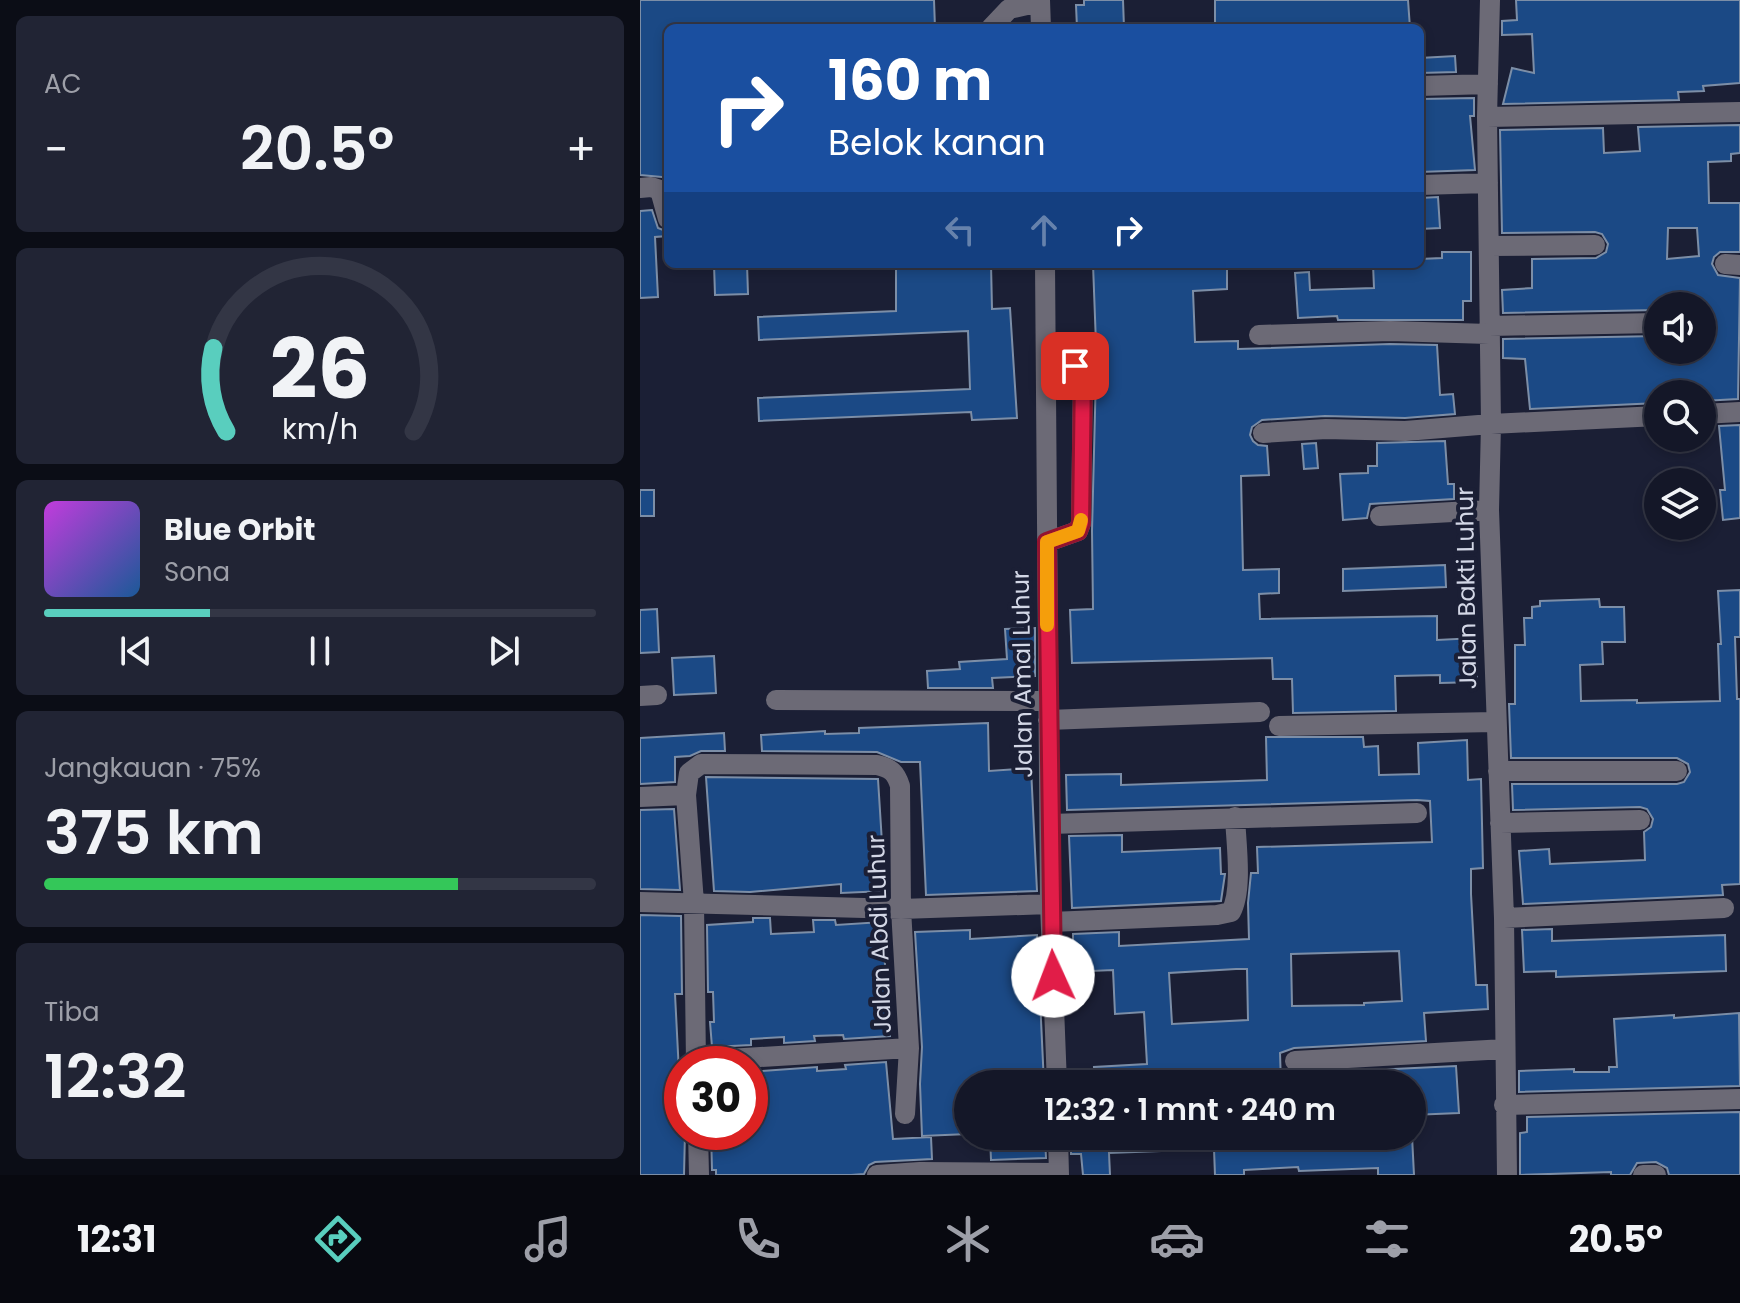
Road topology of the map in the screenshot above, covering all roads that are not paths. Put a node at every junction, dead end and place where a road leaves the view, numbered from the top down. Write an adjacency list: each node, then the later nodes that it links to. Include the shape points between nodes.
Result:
1 (1490, 0): 5 (street, Jalan Bakti Luhur)
2 (1040, 1): 3 (street, via 1009,9); 4 (street)
3 (995, 24)
4 (1041, 24)
5 (1488, 84): 6 (street); 8 (street, Jalan Bakti Luhur)
6 (1424, 86)
7 (1740, 112): 8 (street)
8 (1487, 117): 9 (street, Jalan Bakti Luhur)
9 (1488, 183): 10 (street); 14 (street, Jalan Bakti Luhur)
10 (1424, 185)
11 (640, 188): 12 (street, via 660,190)
12 (664, 204)
13 (1595, 245): 14 (street)
14 (1489, 246): 17 (street, Jalan Bakti Luhur)
15 (1045, 268): 19 (street, Jalan Amal Luhur)
16 (1644, 324): 17 (street)
17 (1489, 330): 18 (street); 23 (street, Jalan Bakti Luhur)
18 (1259, 335)
19 (1046, 364): 25 (street, via 1075,366 1083,373); 26 (street, Jalan Amal Luhur)
20 (1740, 412): 21 (street)
21 (1716, 413)
22 (1644, 417): 23 (street)
23 (1491, 424): 24 (street); 27 (street, Jalan Bakti Luhur)
24 (1263, 433)
25 (1083, 498): 26 (street); 29 (street, via 1078,531)
26 (1045, 499): 29 (street, Jalan Amal Luhur)
27 (1489, 510): 28 (street); 33 (street, Jalan Bakti Luhur)
28 (1380, 516)
29 (1047, 542): 31 (street, Jalan Amal Luhur)
30 (776, 700): 31 (street)
31 (1048, 710): 32 (street); 43 (street, Jalan Amal Luhur)
32 (1260, 712)
33 (1495, 722): 34 (street); 35 (street, Jalan Bakti Luhur)
34 (1279, 726)
35 (1498, 771): 36 (street); 42 (street, Jalan Bakti Luhur)
36 (1677, 771)
37 (686, 795): 38 (street); 45 (street); 47 (street, Jalan Abdi Luhur, via 689,773 701,764 889,768 900,786)
38 (640, 797)
39 (1417, 813): 40 (street)
40 (1235, 817): 43 (street); 48 (street, via 1237,891 1231,912)
41 (1640, 820): 42 (street)
42 (1500, 823): 49 (street, Jalan Bakti Luhur)
43 (1050, 824): 48 (street, Jalan Amal Luhur)
44 (640, 902): 45 (street)
45 (694, 903): 47 (street); 50 (street)
46 (1724, 908): 49 (street)
47 (901, 909): 48 (street); 51 (street, Jalan Abdi Luhur)
48 (1050, 913): 55 (street, Jalan Amal Luhur)
49 (1504, 918): 52 (street, Jalan Bakti Luhur)
50 (696, 1046)
51 (909, 1048): 53 (street); 58 (street, Jalan Abdi Luhur)
52 (1505, 1049): 54 (street); 57 (street, Jalan Bakti Luhur)
53 (768, 1057)
54 (1295, 1061)
55 (1056, 1070)
56 (1740, 1099): 57 (street)
57 (1504, 1105): 64 (street, Jalan Bakti Luhur)
58 (905, 1114)
59 (698, 1150): 62 (street)
60 (1058, 1150): 61 (street)
61 (1059, 1174): 63 (street)
62 (699, 1175)
63 (877, 1175)
64 (1507, 1175)
65 (1643, 1175): 66 (street)
66 (1656, 1175)

